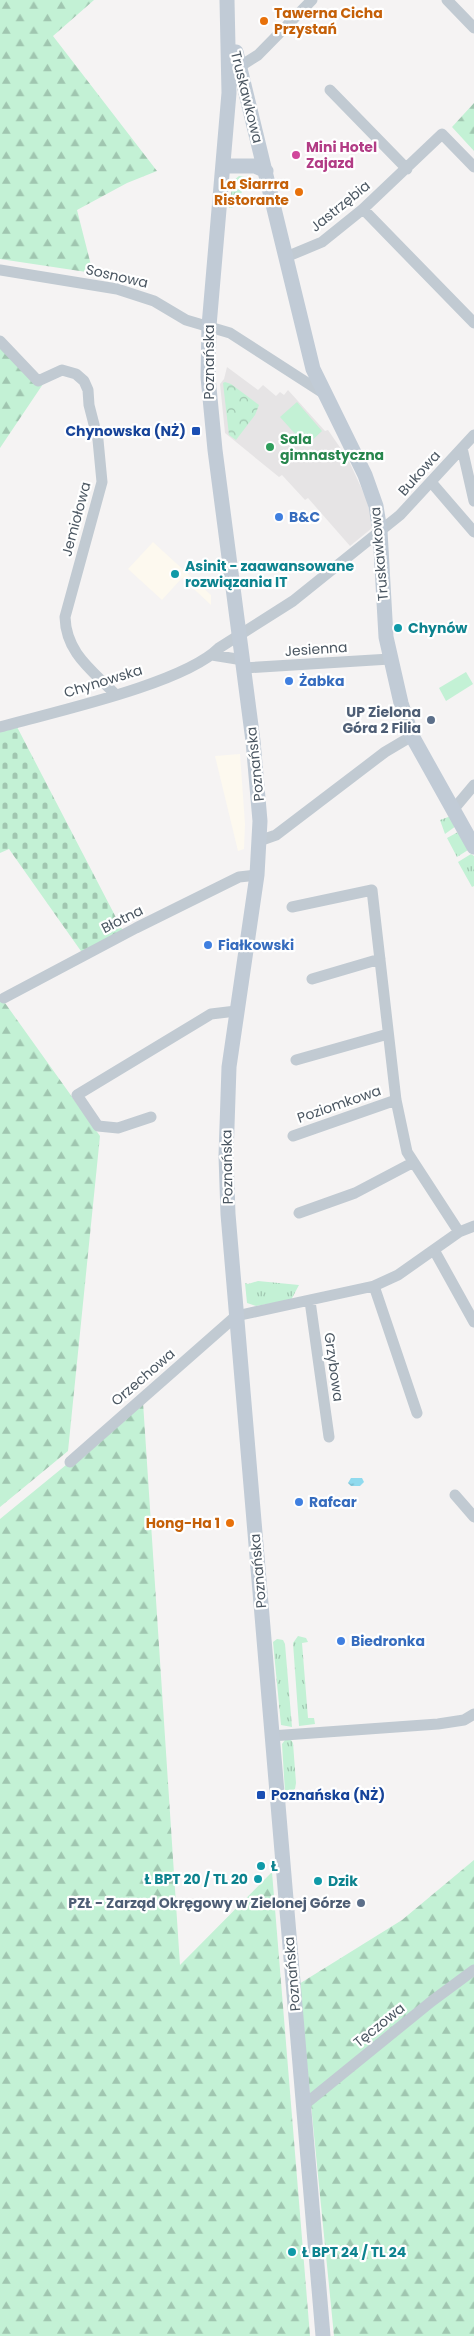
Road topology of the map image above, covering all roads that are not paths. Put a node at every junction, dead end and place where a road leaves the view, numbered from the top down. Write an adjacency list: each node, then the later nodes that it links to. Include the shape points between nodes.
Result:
1 (227, 0): 4 (street, Poznańska)
2 (312, 0): 6 (street, via 258,55)
3 (447, 0): 5 (street)
4 (229, 22): 6 (street, Truskawkowa); 8 (street, Poznańska)
5 (474, 28)
6 (239, 67): 11 (street, Truskawkowa)
7 (330, 90): 10 (street)
8 (224, 166): 11 (street, Truskawkowa, via 247,165); 16 (street, Poznańska)
9 (474, 167): 10 (street, Jastrzębia, via 442,134)
10 (407, 169): 12 (street, Jastrzębia)
11 (266, 171): 13 (street, Truskawkowa)
12 (364, 209): 13 (street, Jastrzębia, via 322,242); 15 (street)
13 (286, 257): 18 (street, Truskawkowa, via 313,369)
14 (0, 270): 16 (street, Sosnowa, via 117,289 154,301 186,320)
15 (474, 323)
16 (209, 326): 18 (street, Sosnowa, via 230,333); 25 (street, Poznańska, via 210,407)
17 (0, 341): 29 (street, Jemiołowa, via 38,381 62,370 76,374 88,390 102,464 102,482 65,617 65,631 77,656)
18 (323, 393): 23 (street, Truskawkowa, via 371,490)
19 (474, 435): 20 (street, Bukowa)
20 (462, 448): 21 (street, Bukowa); 22 (street)
21 (431, 482): 23 (street, Bukowa, via 405,512); 24 (street)
22 (474, 500)
23 (380, 531): 25 (street, Bukowa, via 293,601); 27 (street, Truskawkowa)
24 (474, 532)
25 (239, 635): 26 (street, Chynowska); 28 (street, Poznańska)
26 (212, 655): 28 (street); 29 (street, Chynowska, via 159,680)
27 (390, 659): 28 (street, Jesienna); 31 (street, Truskawkowa)
28 (243, 664): 34 (street, Poznańska, via 257,779)
29 (116, 694): 30 (street, Chynowska)
30 (0, 727)
31 (412, 736): 33 (street, Truskawkowa); 34 (street, via 385,752 276,835)
32 (474, 785): 33 (street)
33 (453, 810): 35 (street, Truskawkowa)
34 (259, 841): 36 (street, Poznańska)
35 (474, 847)
36 (257, 875): 40 (street, Błotna, via 234,880); 41 (street, Poznańska)
37 (292, 907): 38 (street, Poziomkowa, via 372,890)
38 (380, 959): 39 (street); 42 (street, Poziomkowa)
39 (312, 978)
40 (4, 998)
41 (236, 1011): 45 (street, via 211,1014 78,1095 98,1126 118,1128); 54 (street, Poznańska, via 227,1099 226,1156)
42 (388, 1034): 43 (street); 44 (street, Poziomkowa)
43 (296, 1060)
44 (396, 1100): 46 (street, Poziomkowa); 47 (street, Poziomkowa)
45 (151, 1117)
46 (293, 1136)
47 (412, 1163): 48 (street, via 355,1193); 50 (street, Poziomkowa)
48 (299, 1213)
49 (474, 1226): 50 (street)
50 (459, 1232): 51 (street)
51 (434, 1250): 52 (street); 55 (street)
52 (374, 1286): 53 (street); 56 (street)
53 (310, 1301): 54 (street); 57 (street, Grzybowa)
54 (236, 1316): 58 (street, Orzechowa); 62 (street, Poznańska)
55 (474, 1322)
56 (417, 1412)
57 (328, 1437)
58 (70, 1462)
59 (456, 1495): 60 (street)
60 (474, 1517)
61 (474, 1714): 62 (street, via 464,1720 438,1724)
62 (272, 1736): 64 (street, Poznańska)
63 (474, 1970): 64 (street, Tęczowa)
64 (304, 2105): 65 (street, Poznańska)
65 (323, 2336)

